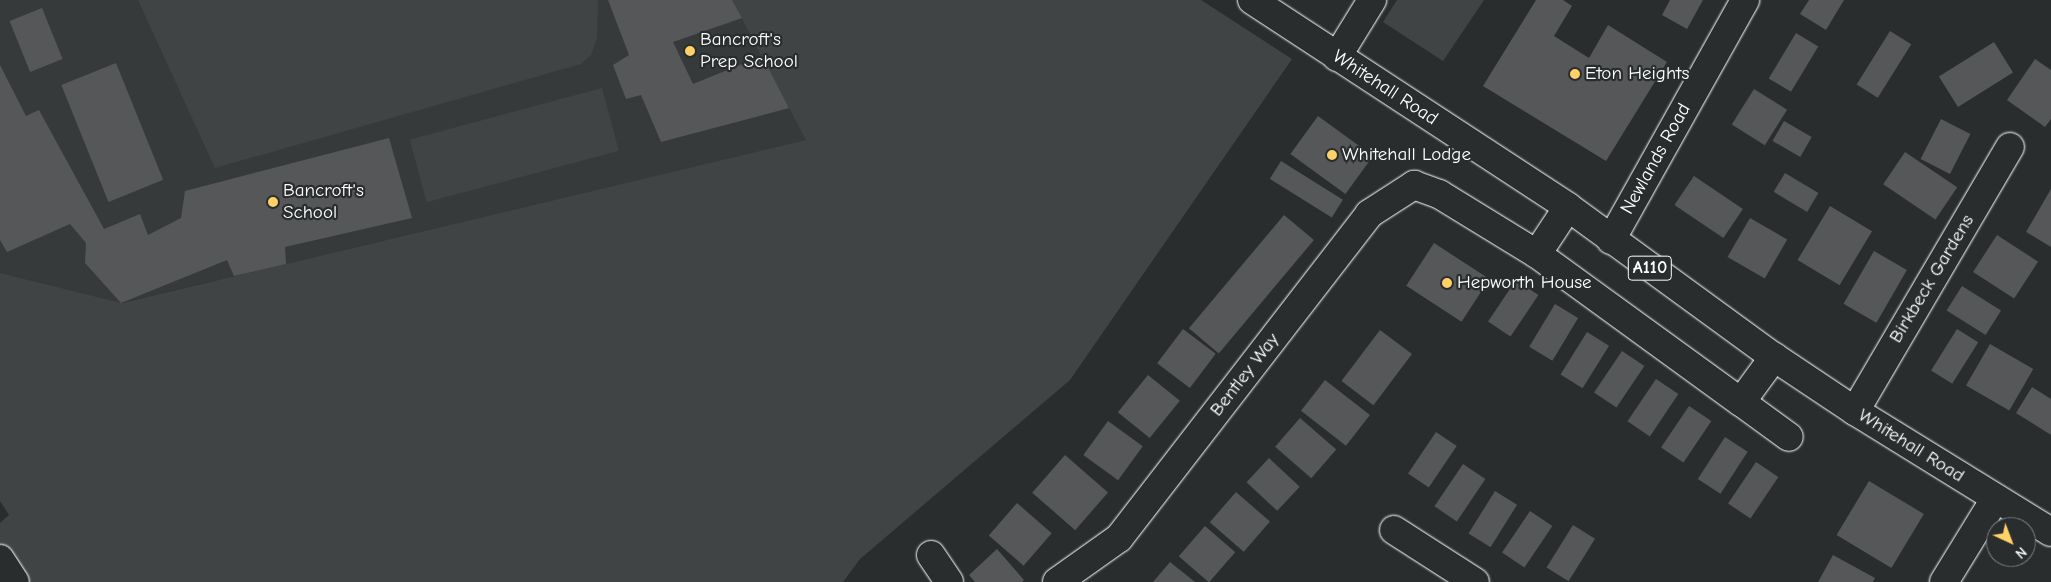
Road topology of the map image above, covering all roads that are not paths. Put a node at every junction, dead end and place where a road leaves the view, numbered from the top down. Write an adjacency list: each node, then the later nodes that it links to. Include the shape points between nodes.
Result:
1 (1252, 0): 4 (street, Whitehall Road / A110)
2 (1372, 0): 4 (street)
3 (1745, 0): 7 (street, Newlands Road)
4 (1337, 57): 6 (street, Whitehall Road / A110)
5 (2010, 147): 11 (street, Birkbeck Gardens)
6 (1568, 207): 7 (street, Whitehall Road / A110); 8 (street)
7 (1611, 240): 9 (street, Whitehall Road / A110)
8 (1537, 254): 10 (street); 20 (street, Bentley Way, via 1439,194 1414,185 1369,214 1119,538)
9 (1774, 357): 10 (street); 11 (street, Whitehall Road / A110)
10 (1740, 402): 12 (street)
11 (1855, 411): 13 (street, Whitehall Road / A110)
12 (1789, 437)
13 (1995, 499): 15 (street, Whitehall Road / A110); 22 (street)
14 (1394, 530): 21 (street)
15 (2051, 532)
16 (931, 555): 19 (street)
17 (0, 559): 18 (street)
18 (15, 582)
19 (950, 582)
20 (1058, 582)
21 (1475, 582)
22 (1944, 582)

